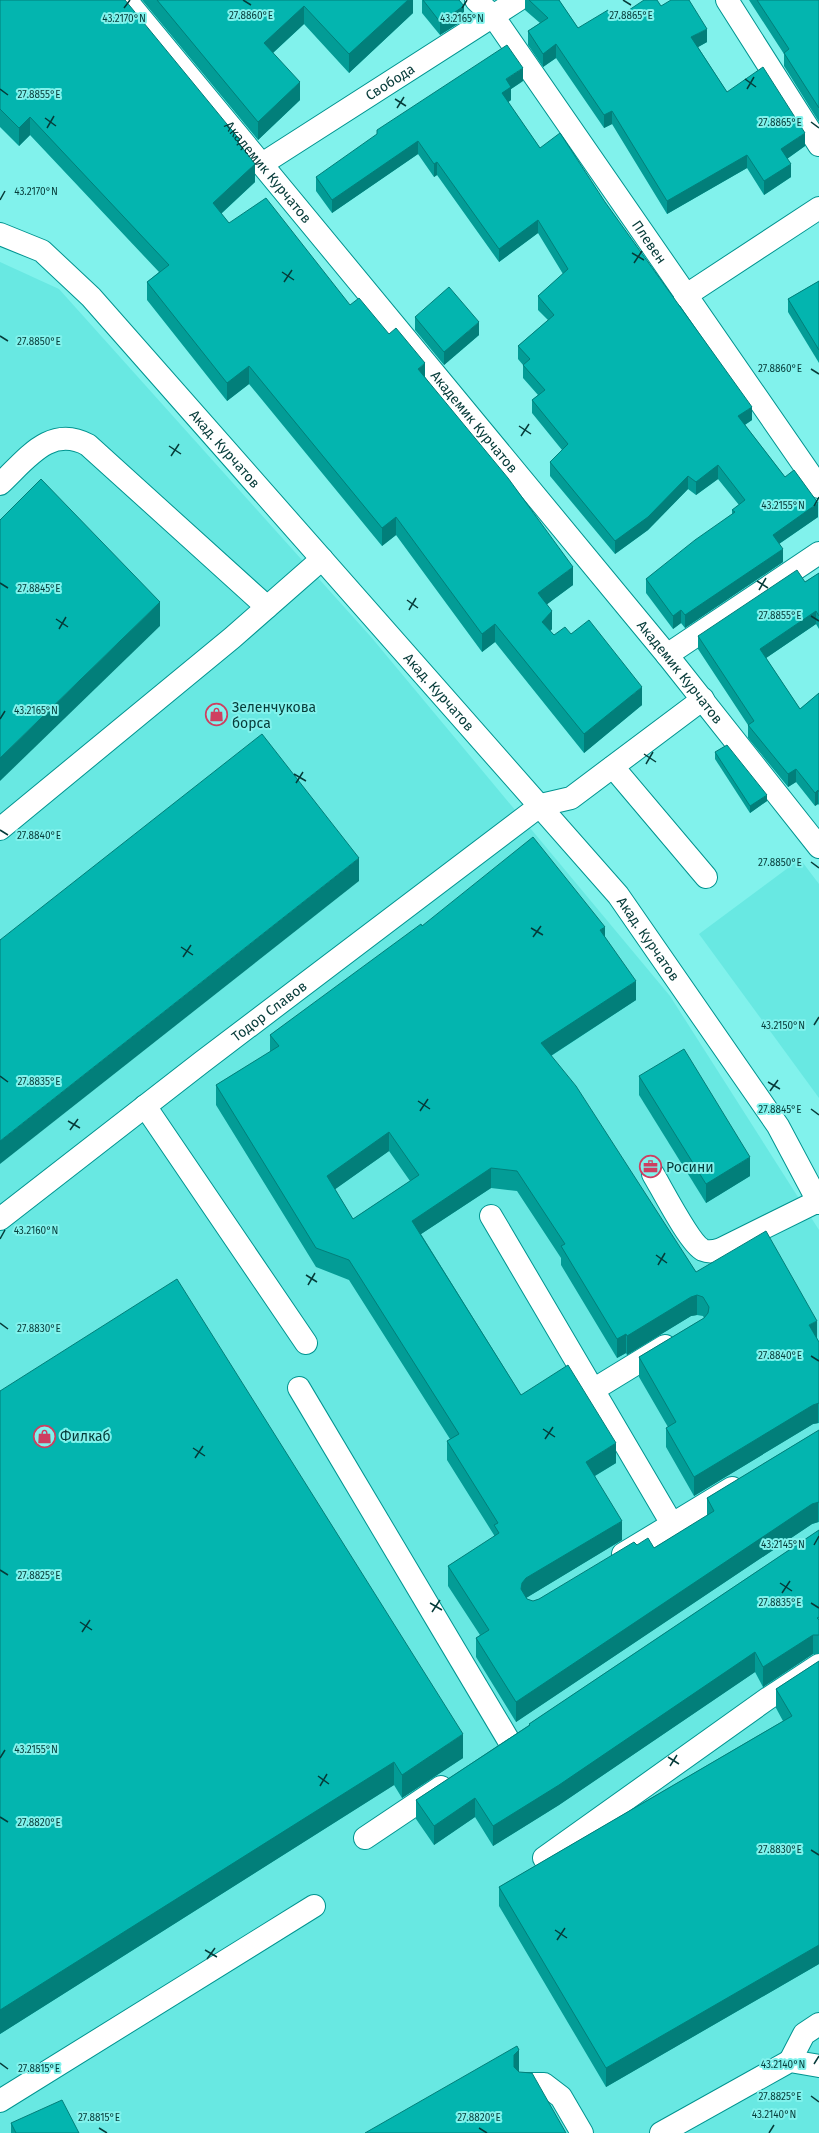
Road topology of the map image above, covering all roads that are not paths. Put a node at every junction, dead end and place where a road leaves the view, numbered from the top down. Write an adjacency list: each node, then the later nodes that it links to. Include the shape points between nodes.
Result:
1 (126, 0): 7 (street, Академик Курчатов)
2 (476, 0): 5 (street, Плевен)
3 (518, 0): 5 (street, Свобода)
4 (727, 0): 6 (street)
5 (493, 16): 7 (street, Свобода); 10 (street, Плевен)
6 (819, 145)
7 (262, 164): 16 (street, Академик Курчатов)
8 (819, 208): 10 (street)
9 (0, 234): 14 (street, Акад. Курчатов, via 42,251 91,297)
10 (685, 296): 12 (street, Плевен)
11 (0, 484): 15 (street, via 46,442 67,437 78,439 88,445)
12 (819, 487)
13 (819, 554): 16 (street)
14 (322, 559): 15 (street); 19 (street, Акад. Курчатов)
15 (267, 607): 20 (street)
16 (667, 655): 17 (street, Академик Курчатов)
17 (702, 699): 18 (street); 21 (street, Академик Курчатов)
18 (613, 767): 19 (street, via 571,798); 22 (street)
19 (540, 806): 23 (street, Тодор Славов); 25 (street, Акад. Курчатов, via 622,901 778,1126)
20 (0, 829)
21 (819, 847)
22 (706, 877)
23 (145, 1106): 27 (street, Тодор Славов); 29 (street)
24 (653, 1174): 25 (street, via 693,1241 709,1252 721,1249)
25 (818, 1202)
26 (491, 1216): 31 (street)
27 (0, 1219)
28 (684, 1335): 31 (street)
29 (306, 1343)
30 (299, 1388): 37 (street)
31 (593, 1390): 33 (street)
32 (752, 1476): 33 (street)
33 (672, 1524): 34 (street)
34 (605, 1564)
35 (819, 1665): 41 (street, via 767,1699)
36 (529, 1728): 37 (street)
37 (509, 1742): 38 (street)
38 (489, 1755)
39 (456, 1776): 40 (street)
40 (365, 1838)
41 (544, 1858)
42 (314, 1906): 47 (street)
43 (819, 2024): 44 (street, via 804,2034)
44 (790, 2061): 45 (street); 49 (street)
45 (819, 2066)
46 (525, 2084): 48 (street, via 544,2084 561,2097)
47 (0, 2101)
48 (582, 2133)
49 (661, 2133)

